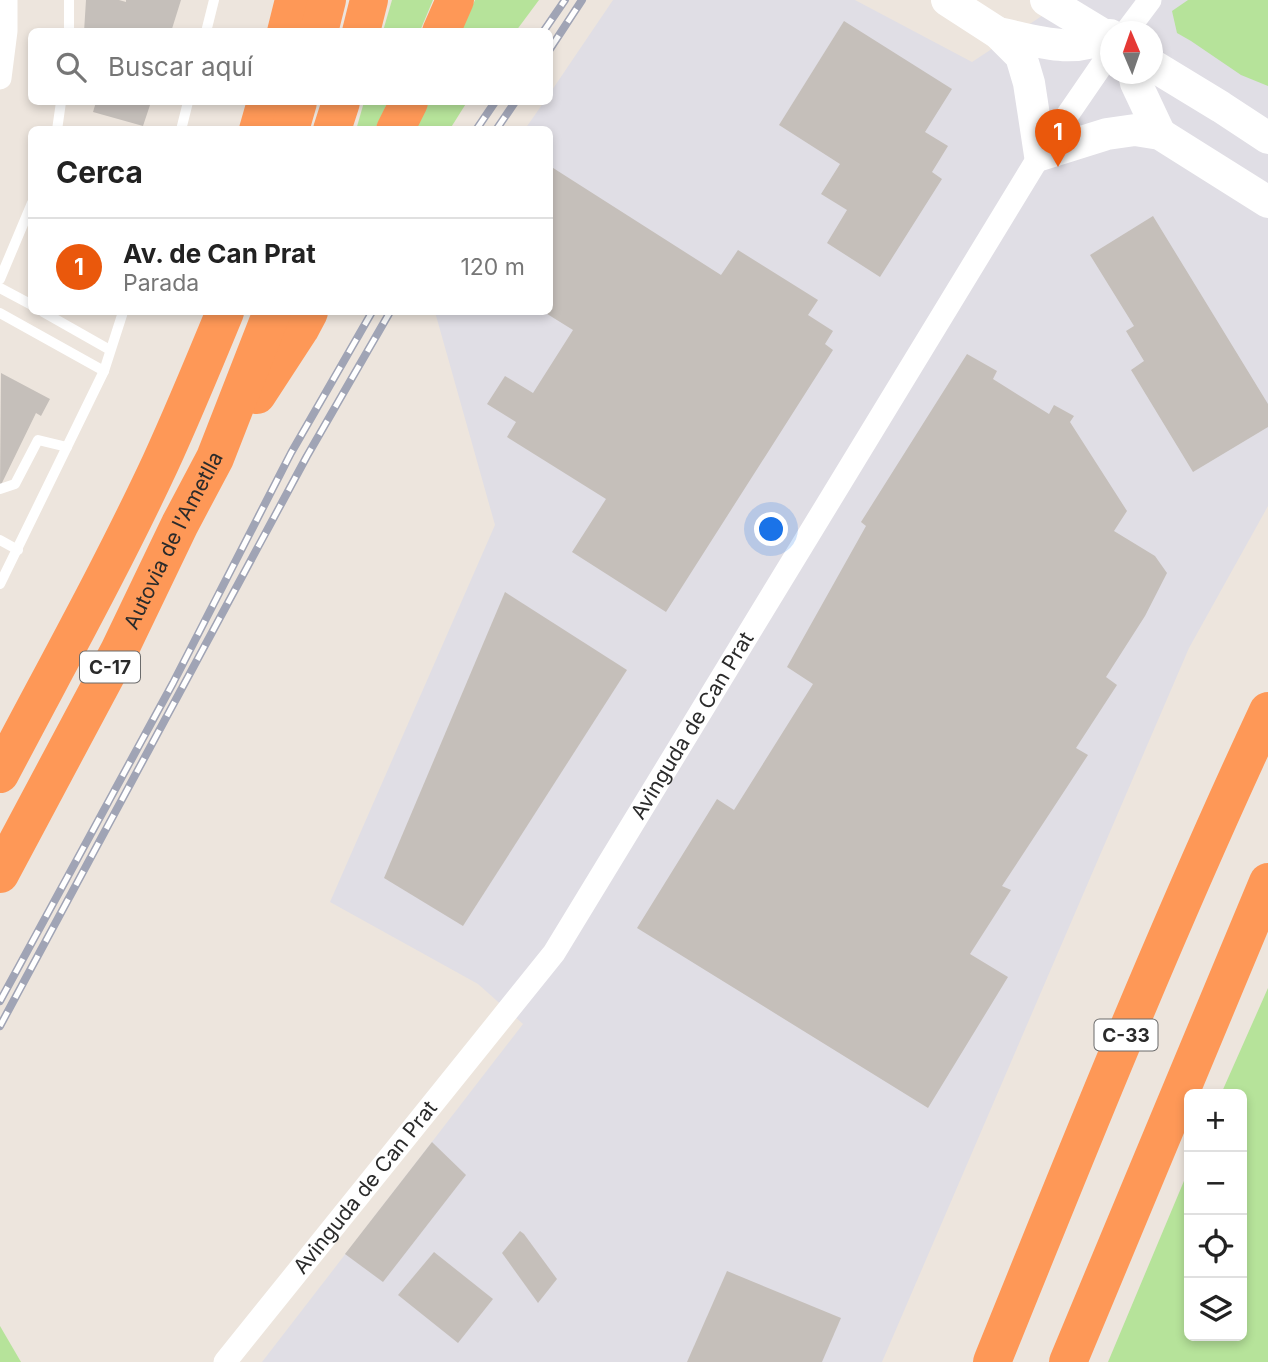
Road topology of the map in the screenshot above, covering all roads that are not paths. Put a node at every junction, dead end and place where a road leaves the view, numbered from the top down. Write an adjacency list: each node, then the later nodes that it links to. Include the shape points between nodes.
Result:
1 (6, 0): 23 (street)
2 (69, 0): 12 (lane)
3 (214, 0): 13 (lane)
4 (288, 0): 14 (highway)
5 (294, 0): 15 (highway)
6 (327, 0): 16 (highway)
7 (369, 0): 17 (highway)
8 (455, 0): 18 (highway)
9 (947, 0): 19 (street)
10 (1046, 0): 11 (street)
11 (1107, 21)
12 (69, 28)
13 (207, 28)
14 (286, 28)
15 (287, 28)
16 (320, 28)
17 (361, 28)
18 (443, 28)
19 (998, 33): 20 (street, via 1065,47); 41 (street, via 1021,56)
20 (1100, 40)
21 (1100, 69): 41 (street, Avinguda de Can Prat)
22 (1163, 71): 31 (street)
23 (0, 78)
24 (1136, 84): 39 (street)
25 (61, 105): 33 (lane)
26 (187, 105): 34 (lane)
27 (265, 105): 35 (highway)
28 (298, 105): 36 (highway)
29 (340, 105): 37 (highway)
30 (408, 105): 38 (highway)
31 (1221, 107): 32 (street); 40 (street)
32 (1268, 117)
33 (58, 126)
34 (182, 126)
35 (259, 126)
36 (291, 126)
37 (333, 126)
38 (398, 126)
39 (1160, 134): 41 (street, via 1135,130 1107,134); 42 (street)
40 (1268, 138)
41 (1040, 155): 69 (street, Avinguda de Can Prat, via 554,953)
42 (1268, 202)
43 (28, 212): 45 (lane)
44 (28, 234): 45 (lane)
45 (17, 238): 46 (lane)
46 (0, 279)
47 (0, 288): 48 (lane)
48 (28, 303)
49 (0, 313): 57 (lane)
50 (48, 315): 56 (lane)
51 (122, 315): 56 (lane)
52 (197, 315): 61 (highway, via 141,457)
53 (224, 315): 61 (highway, C-17)
54 (271, 315): 59 (highway, Autovia de l'Ametlla / C-17)
55 (307, 315): 59 (highway)
56 (110, 350): 57 (lane)
57 (104, 370): 58 (lane)
58 (67, 447): 60 (lane, via 38,440 15,484); 63 (lane)
59 (215, 458): 67 (highway, Autovia de l'Ametlla / C-17)
60 (0, 489)
61 (126, 533): 66 (highway, C-17)
62 (0, 540): 63 (lane)
63 (18, 550): 64 (lane)
64 (0, 584)
65 (1268, 711): 70 (highway, C-33, via 1094,1110)
66 (0, 774)
67 (0, 874)
68 (1268, 882): 71 (highway)
69 (225, 1362)
70 (992, 1362)
71 (1068, 1362)

